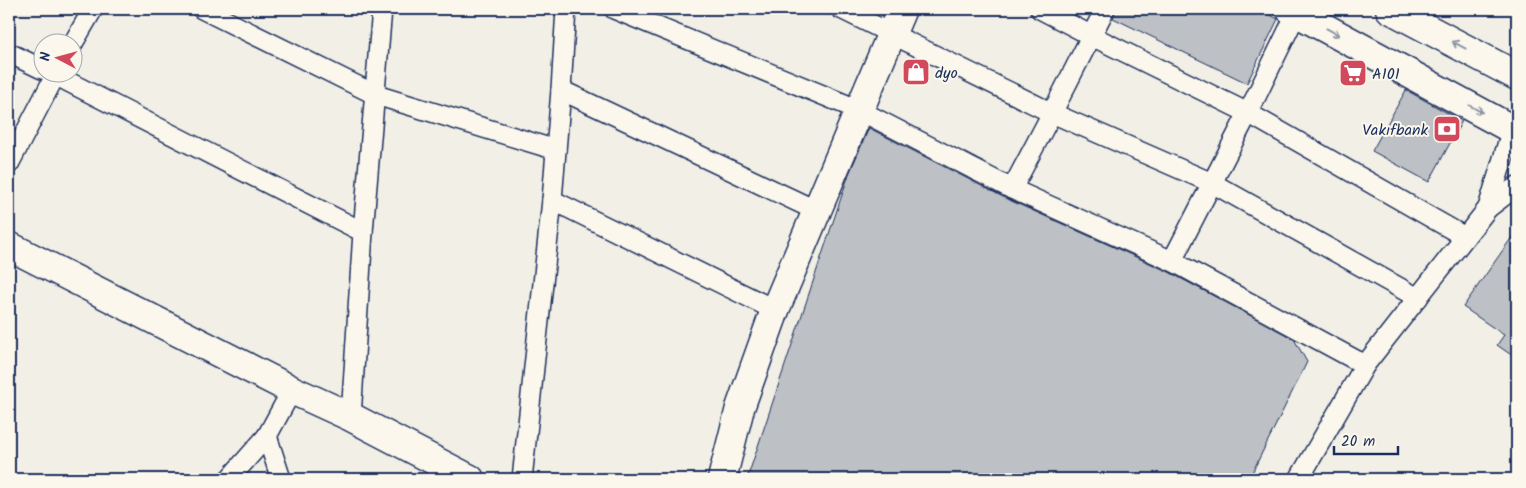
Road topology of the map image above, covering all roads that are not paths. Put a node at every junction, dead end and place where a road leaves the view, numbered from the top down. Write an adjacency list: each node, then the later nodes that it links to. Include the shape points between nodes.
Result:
1 (93, 9): 12 (street)
2 (202, 9): 21 (street)
3 (382, 9): 21 (street)
4 (566, 9): 20 (street)
5 (614, 9): 22 (street)
6 (841, 9): 13 (street)
7 (902, 9): 13 (street)
8 (1040, 9): 14 (street)
9 (1105, 9): 14 (street)
10 (1390, 9): 17 (street, one-way to 10)
11 (1294, 10): 24 (street); 25 (street, one-way to 25)
12 (80, 32)
13 (892, 34): 22 (street); 23 (street)
14 (1092, 36): 23 (street); 24 (street)
15 (9, 52): 16 (street)
16 (32, 63)
17 (1517, 76)
18 (46, 82): 27 (street)
19 (70, 82): 34 (street)
20 (561, 90): 26 (street); 33 (street)
21 (376, 95): 26 (street); 34 (street)
22 (859, 110): 30 (street); 33 (street)
23 (1052, 113): 28 (street); 30 (street)
24 (1248, 113): 28 (street); 35 (street)
25 (1515, 127): 32 (street)
26 (556, 150): 31 (street)
27 (9, 164)
28 (1212, 183): 37 (street); 38 (street)
29 (1517, 186): 32 (street)
30 (1012, 188): 37 (street)
31 (552, 200): 39 (street); 47 (street)
32 (1488, 208): 35 (street)
33 (817, 211): 39 (street)
34 (363, 232): 42 (street)
35 (1465, 237): 38 (street)
36 (9, 246): 41 (street)
37 (1172, 261): 40 (street)
38 (1418, 298): 40 (street)
39 (775, 310): 48 (street, via 740,408)
40 (1366, 365): 49 (street)
41 (292, 390): 42 (street); 43 (street)
42 (351, 417): 46 (street)
43 (267, 436): 44 (street); 45 (street)
44 (229, 479)
45 (281, 479)
46 (470, 479)
47 (522, 479)
48 (722, 479)
49 (1299, 479)

